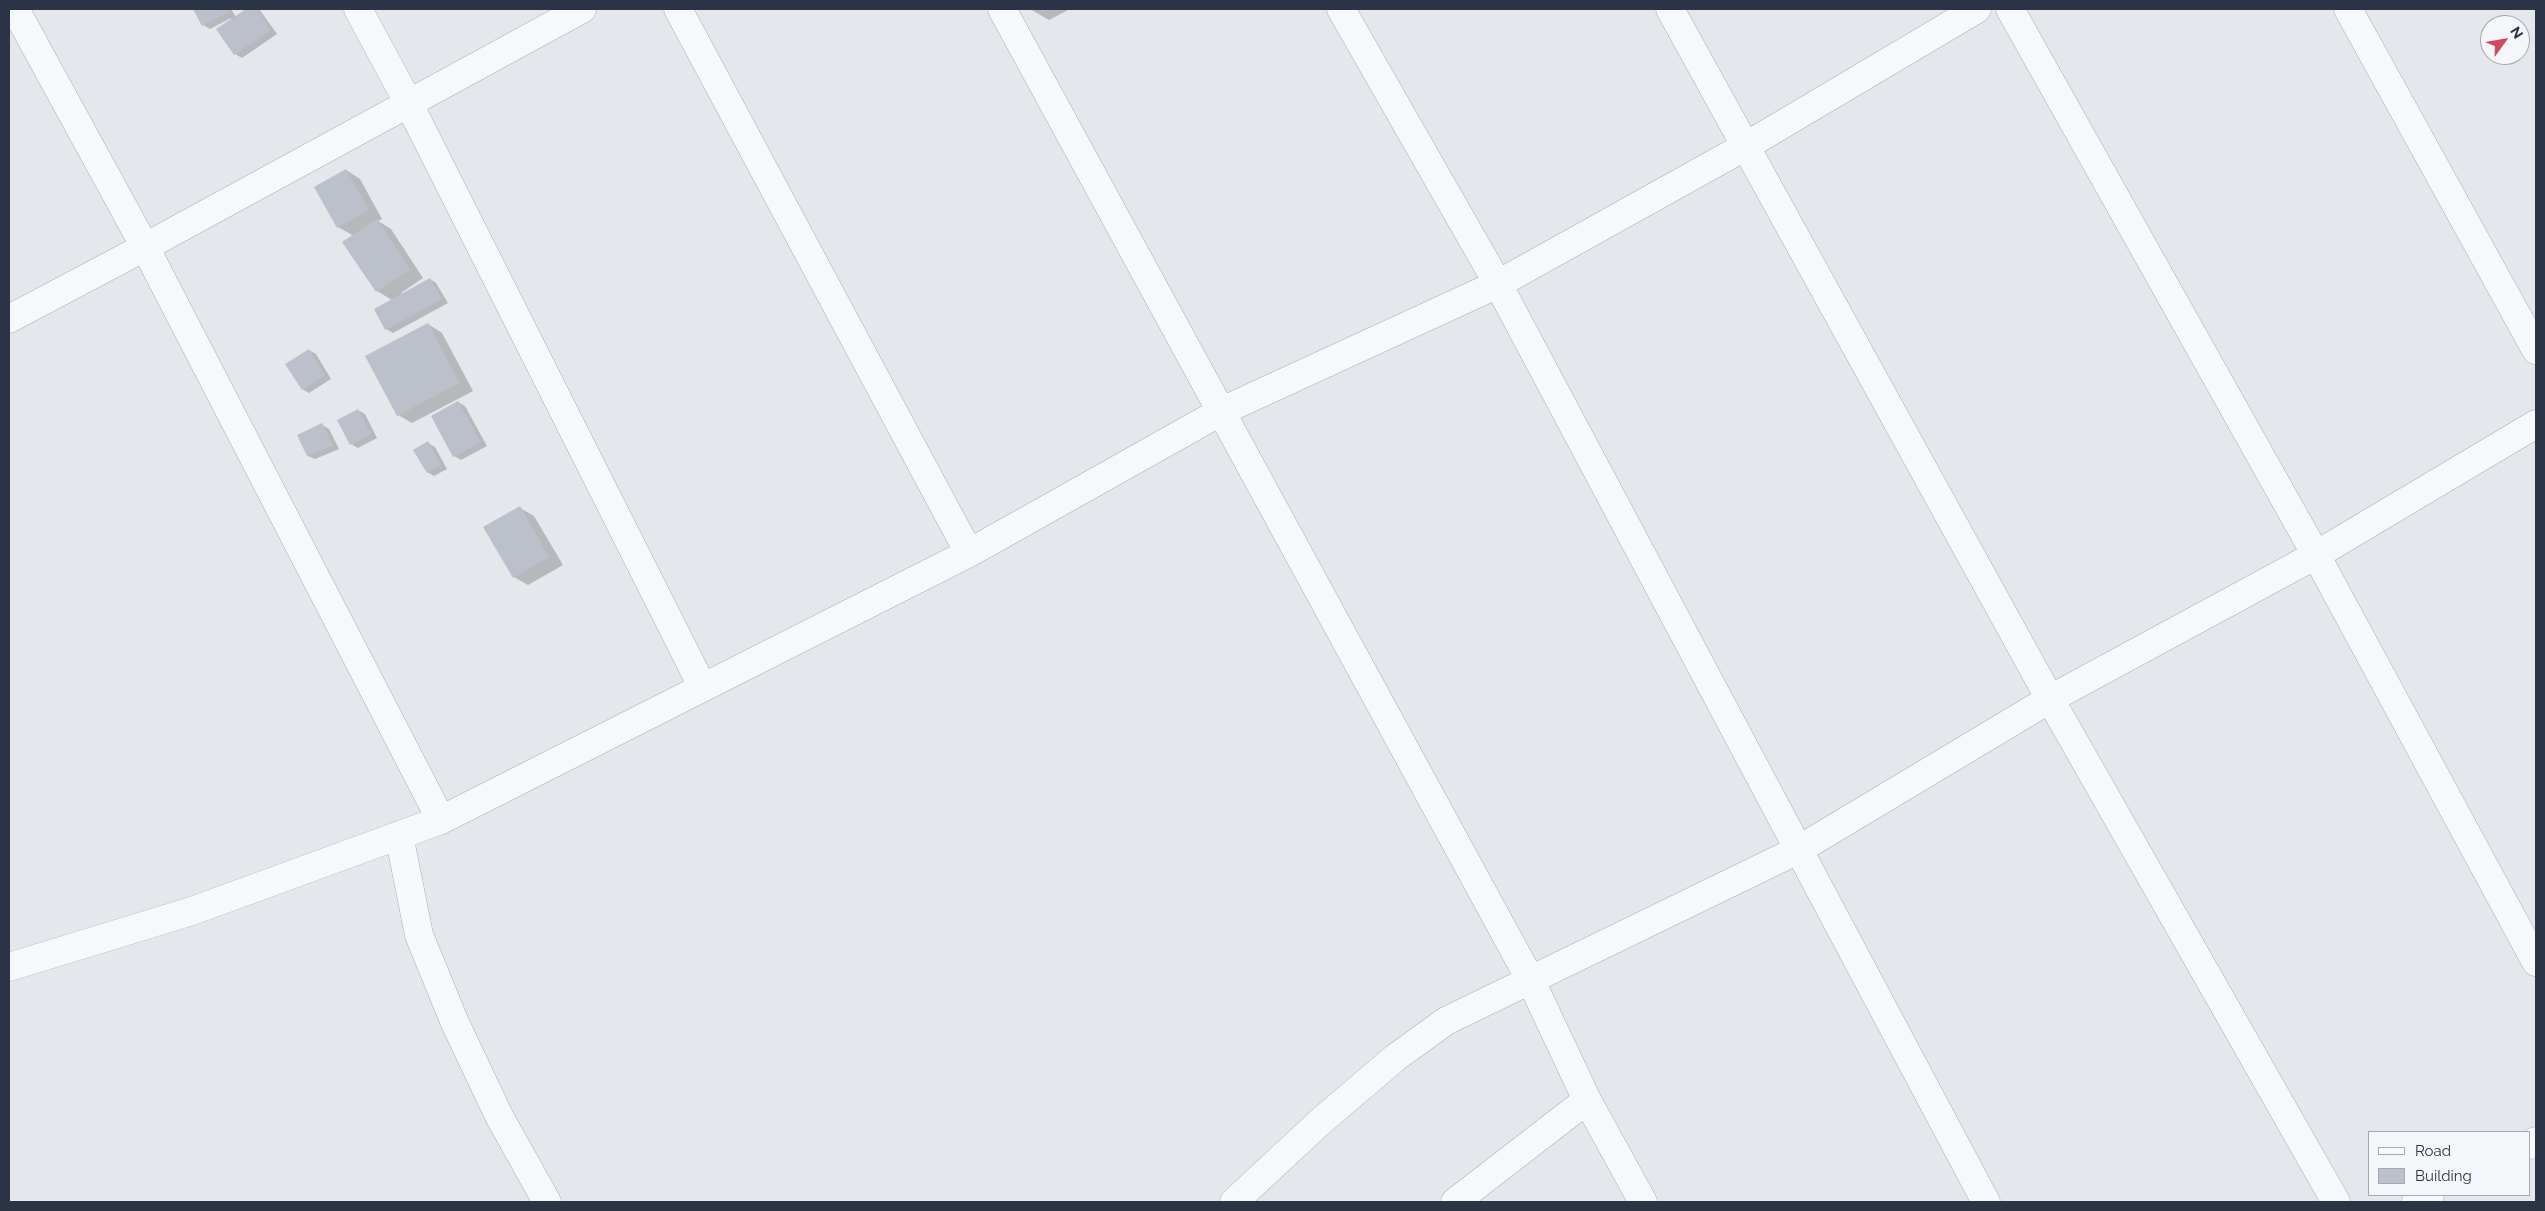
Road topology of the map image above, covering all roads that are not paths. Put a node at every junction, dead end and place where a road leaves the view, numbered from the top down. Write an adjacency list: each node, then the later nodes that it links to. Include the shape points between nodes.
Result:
1 (15, 9): 13 (street)
2 (358, 9): 11 (street)
3 (582, 9): 11 (street)
4 (678, 9): 19 (street)
5 (1002, 9): 17 (street)
6 (1341, 9): 14 (street)
7 (1670, 9): 12 (street)
8 (1976, 9): 12 (street)
9 (2010, 9): 20 (street)
10 (2348, 9): 16 (street)
11 (408, 102): 13 (street); 21 (street)
12 (1746, 146): 14 (street); 22 (street)
13 (145, 248): 15 (street); 23 (street)
14 (1498, 284): 17 (street); 25 (street)
15 (9, 319)
16 (2536, 350)
17 (1222, 411): 19 (street); 28 (street)
18 (2536, 424): 20 (street)
19 (969, 553): 21 (street)
20 (2316, 555): 22 (street); 26 (street)
21 (702, 686): 23 (street)
22 (2050, 698): 25 (street); 36 (street)
23 (441, 820): 24 (street)
24 (400, 835): 27 (street, via 362,846 192,911); 31 (street, via 423,944 455,1023 499,1116)
25 (1798, 850): 28 (street); 35 (street)
26 (2536, 962)
27 (9, 967)
28 (1531, 981): 29 (street); 32 (street, via 1446,1022 1395,1058)
29 (1587, 1100): 33 (street); 34 (street)
30 (2428, 1196): 37 (street)
31 (547, 1202)
32 (1234, 1202)
33 (1455, 1202)
34 (1643, 1202)
35 (1986, 1202)
36 (2336, 1202)
37 (2416, 1202)

